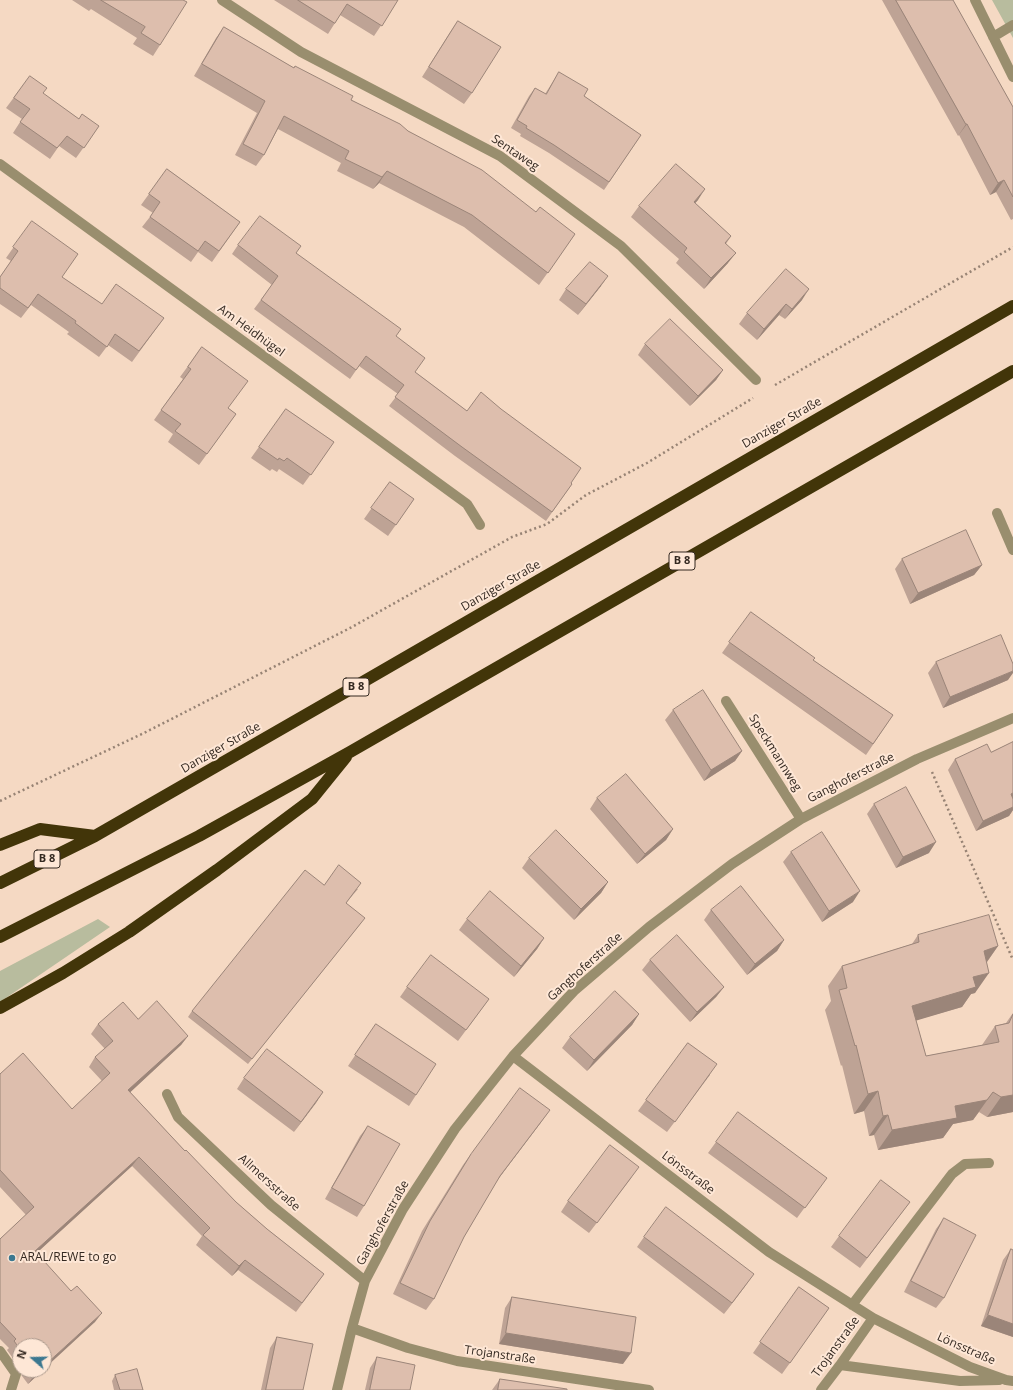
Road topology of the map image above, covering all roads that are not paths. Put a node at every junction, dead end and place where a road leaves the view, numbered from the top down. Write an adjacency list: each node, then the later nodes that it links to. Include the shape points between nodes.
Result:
1 (222, 0): 9 (street, Sentaweg, via 301,52 500,156 621,246)
2 (975, 0): 4 (street)
3 (1013, 25): 4 (street)
4 (993, 37): 5 (street)
5 (1013, 77)
6 (0, 164): 11 (street, Am Heidhügel, via 467,504)
7 (1013, 306): 17 (highway, Danziger Straße / B 8)
8 (1013, 371): 15 (highway, B 8)
9 (756, 380)
10 (997, 513): 12 (street)
11 (480, 525)
12 (1013, 550)
13 (726, 701): 16 (street, Speckmannweg)
14 (1013, 718): 16 (street, Ganghoferstraße, via 925,755)
15 (350, 752): 20 (highway, B 8, via 199,836); 21 (highway, via 312,799 217,870 129,932)
16 (801, 819): 22 (street, Ganghoferstraße, via 732,864 649,927 574,991)
17 (94, 836): 18 (highway, via 40,829); 19 (highway, Danziger Straße / B 8)
18 (0, 845)
19 (0, 883)
20 (0, 937)
21 (0, 1008)
22 (513, 1056): 25 (street, Ganghoferstraße, via 450,1136 403,1209); 26 (street, Lönsstraße, via 769,1252)
23 (168, 1094): 25 (street, Allmersstraße, via 178,1117 183,1122 271,1204)
24 (989, 1163): 26 (street, via 965,1164 952,1174)
25 (365, 1281): 28 (street, Ganghoferstraße)
26 (852, 1305): 27 (street, Lönsstraße)
27 (873, 1318): 30 (street, Trojanstraße); 31 (street, Lönsstraße, via 970,1367)
28 (352, 1328): 33 (street, Ganghoferstraße); 34 (street, Trojanstraße, via 457,1362)
29 (0, 1351): 32 (street, via 16,1374)
30 (840, 1365): 31 (street, Lönsstraße, via 960,1382); 35 (street, Trojanstraße)
31 (1010, 1381)
32 (11, 1390)
33 (337, 1390)
34 (649, 1390)
35 (821, 1390)

